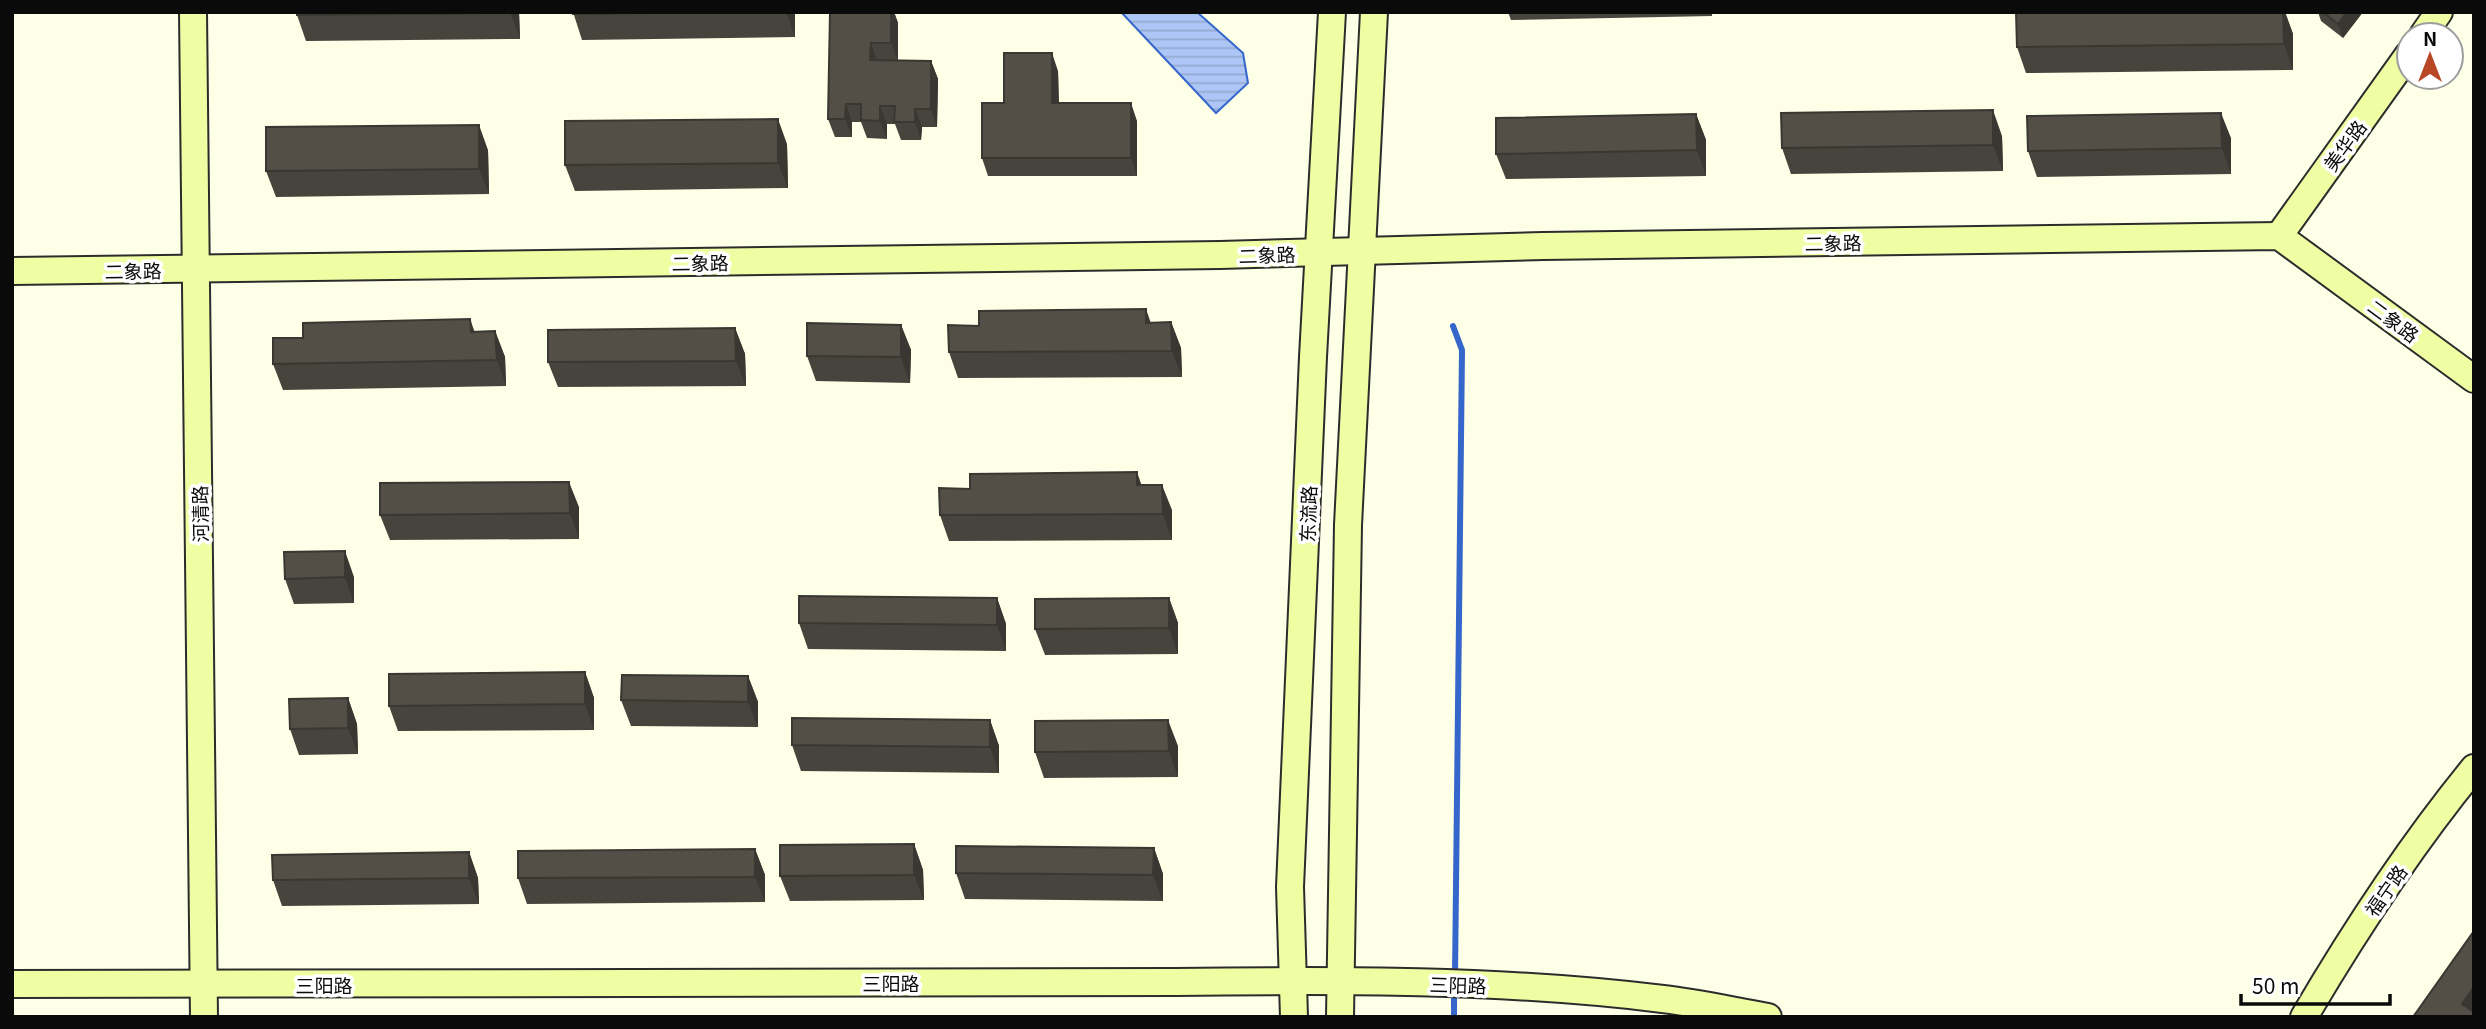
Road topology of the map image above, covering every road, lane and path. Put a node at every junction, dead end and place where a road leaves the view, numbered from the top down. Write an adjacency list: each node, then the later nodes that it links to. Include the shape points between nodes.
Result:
1 (193, 12): 8 (street, 河清路)
2 (1332, 12): 7 (street, 东流路)
3 (1374, 12): 6 (street)
4 (2395, 74): 5 (street, 美华路)
5 (2279, 236): 6 (street, 二象路); 10 (street, 二象路)
6 (1362, 251): 7 (street, 二象路); 12 (street, via 1348,525)
7 (1319, 252): 8 (street, 二象路); 13 (street, 东流路, via 1290,887)
8 (197, 269): 9 (street, 二象路); 15 (street, 河清路)
9 (12, 271)
10 (2474, 379)
11 (2474, 768): 20 (street, 福宁路, via 2342,952)
12 (1340, 980): 13 (street, 三阳路); 18 (street); 19 (street, 三阳路, via 1493,985 1665,999)
13 (1293, 981): 15 (street, 三阳路); 17 (street, 东流路)
14 (12, 984): 15 (street, 三阳路)
15 (204, 985): 16 (street, 河清路)
16 (204, 1017)
17 (1294, 1017)
18 (1340, 1017)
19 (1768, 1017)
20 (2304, 1017)

